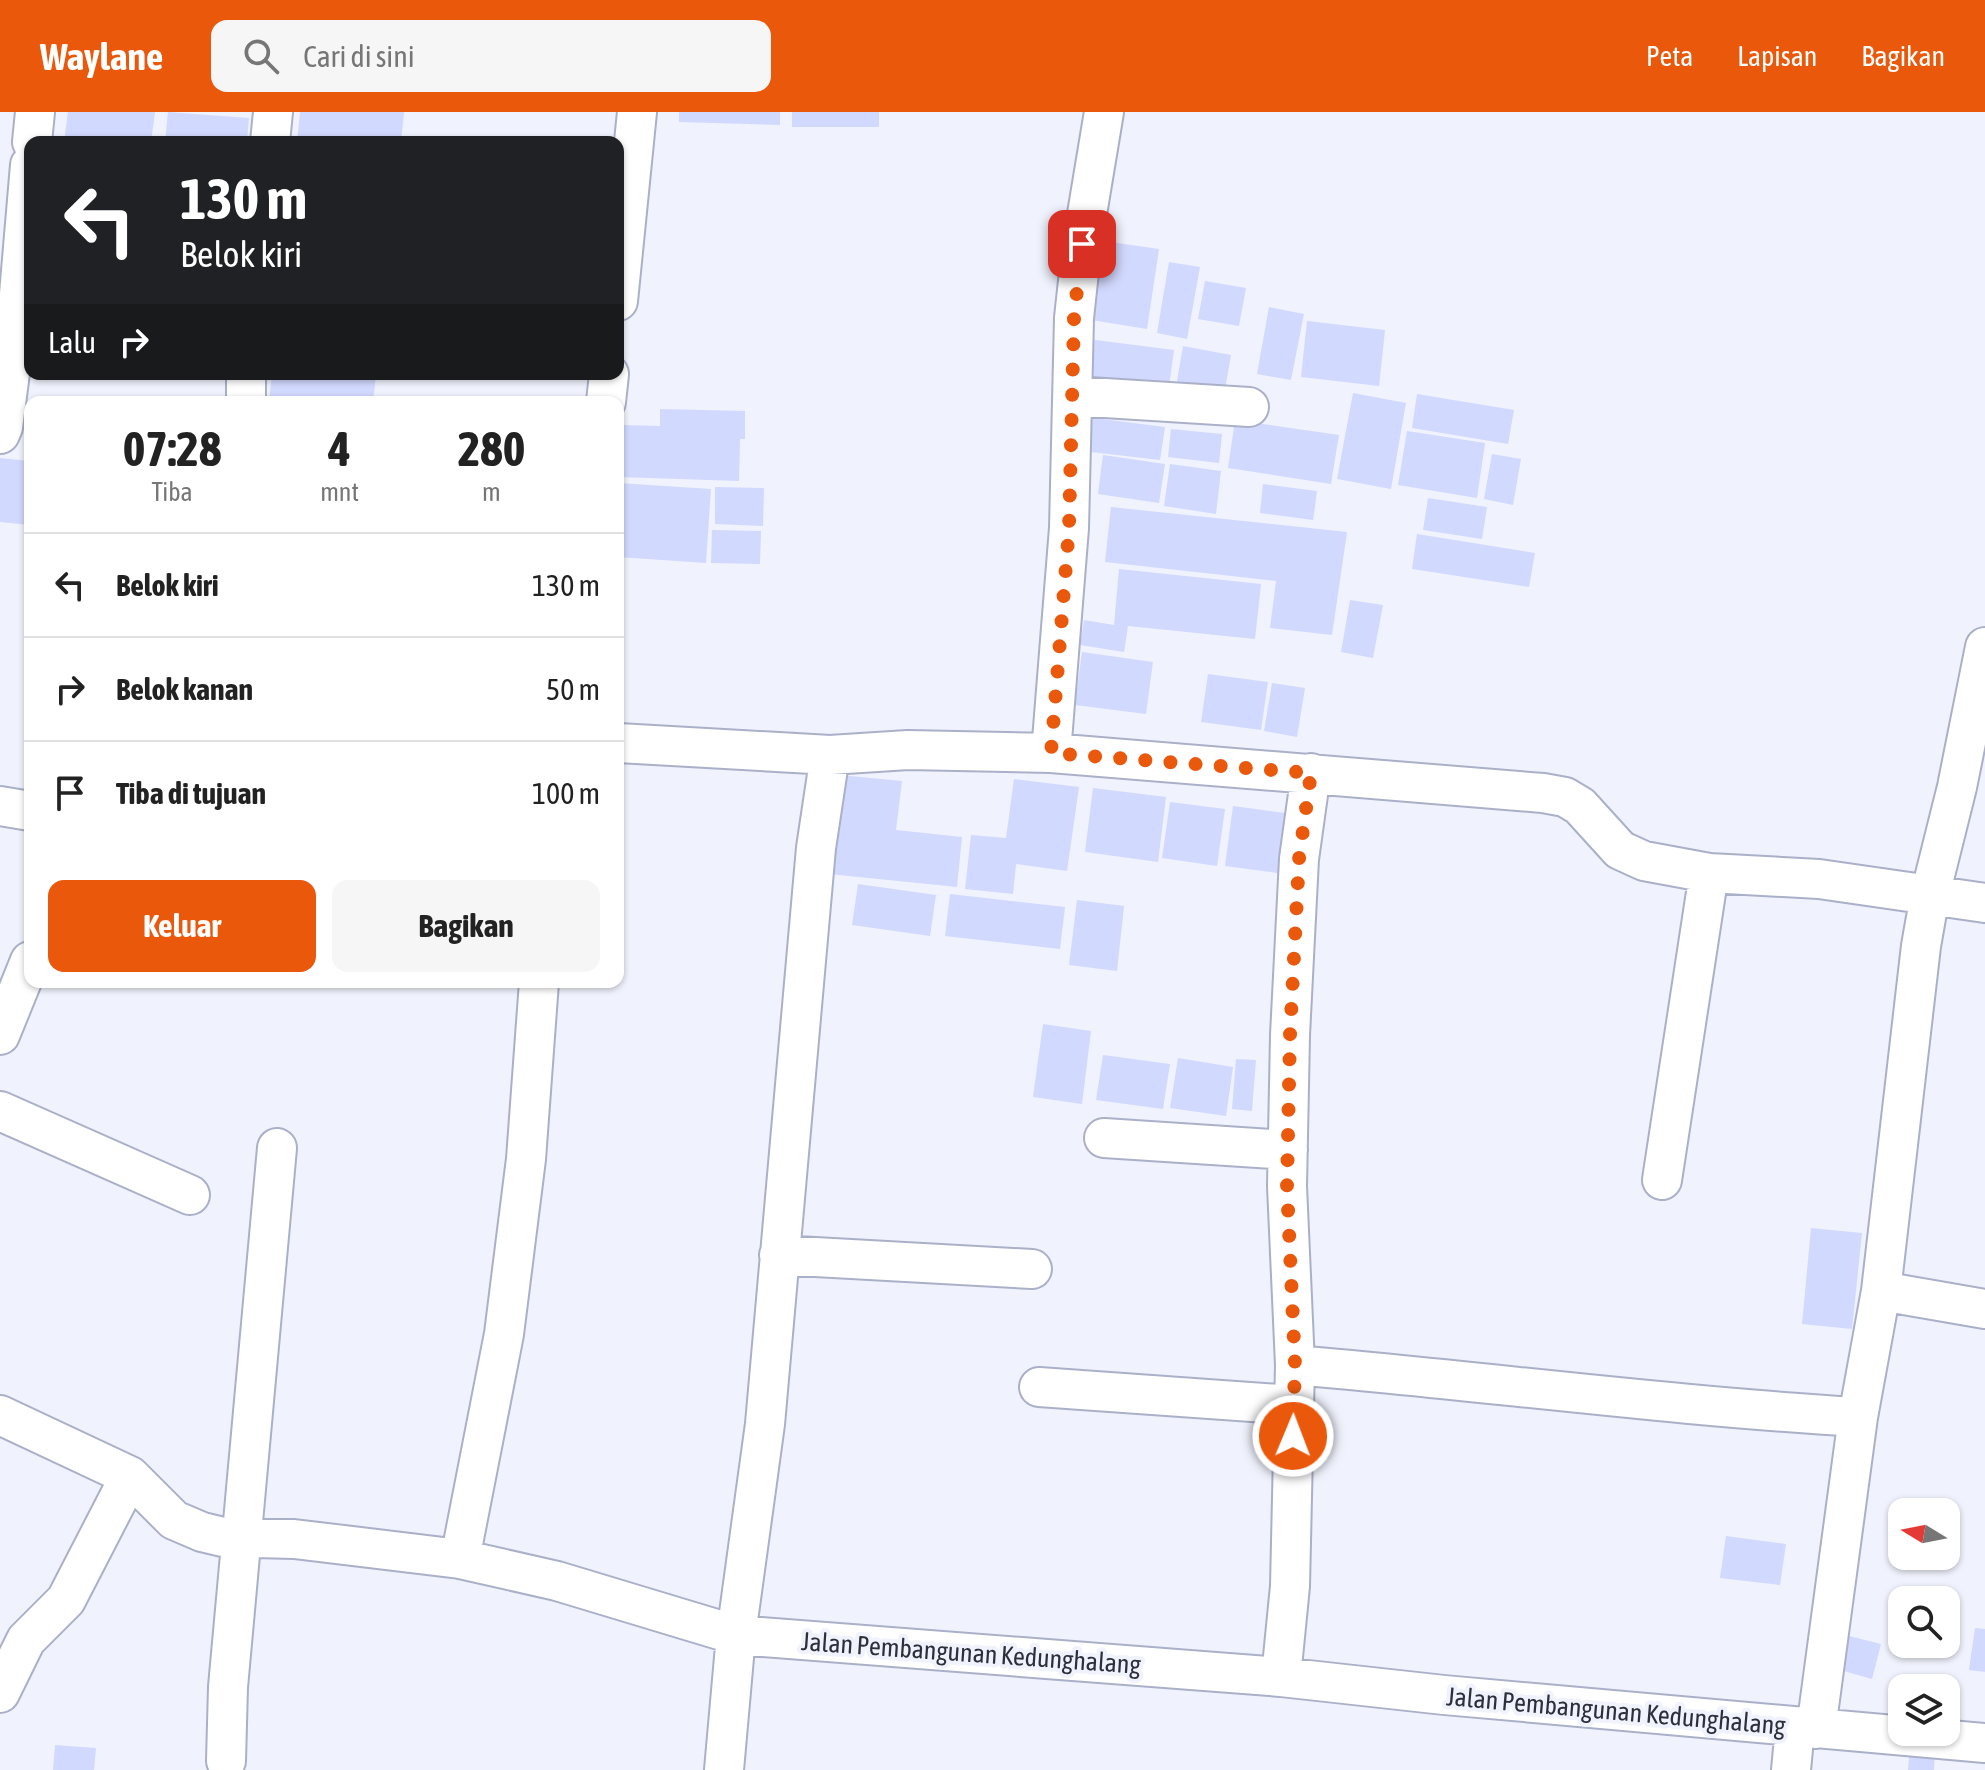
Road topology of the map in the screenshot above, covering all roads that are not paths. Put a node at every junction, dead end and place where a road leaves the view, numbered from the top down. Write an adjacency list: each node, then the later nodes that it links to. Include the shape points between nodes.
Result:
1 (35, 112): 5 (street)
2 (273, 112): 6 (street)
3 (637, 112): 7 (street)
4 (1104, 112): 10 (street, via 1077,288)
5 (33, 136)
6 (271, 136)
7 (624, 241)
8 (24, 297): 9 (street)
9 (23, 319): 12 (street)
10 (1073, 396): 11 (street); 15 (street, via 1069,528)
11 (1249, 407)
12 (11, 430)
13 (1985, 647): 21 (street)
14 (624, 743): 16 (street)
15 (1051, 753): 16 (street, via 908,750); 17 (street)
16 (830, 755): 32 (street, via 816,848)
17 (1311, 773): 20 (street, via 1565,797 1620,850 1644,861); 29 (street, via 1299,859)
18 (0, 806): 19 (street)
19 (24, 810)
20 (1709, 873): 21 (street, via 1819,879); 30 (street)
21 (1930, 895): 22 (street); 34 (street)
22 (1985, 903)
23 (24, 976): 25 (street)
24 (539, 988): 43 (street, via 526,1159 504,1334)
25 (0, 1035)
26 (0, 1111): 31 (street)
27 (1104, 1138): 29 (street)
28 (277, 1148): 42 (street)
29 (1288, 1150): 36 (street)
30 (1662, 1180)
31 (190, 1195)
32 (779, 1255): 33 (street); 44 (street, via 765,1424)
33 (1032, 1269)
34 (1881, 1291): 35 (street); 40 (street)
35 (1985, 1309)
36 (1295, 1365): 38 (street); 40 (street)
37 (1039, 1387): 38 (street)
38 (1294, 1405): 45 (street, via 1290,1586)
39 (0, 1415): 41 (street, Jalan Pembangunan Kedunghalang)
40 (1858, 1417): 47 (street)
41 (130, 1476): 42 (street, Jalan Pembangunan Kedunghalang, via 174,1520 202,1532); 46 (street, via 66,1600 26,1640)
42 (242, 1537): 43 (street, Jalan Pembangunan Kedunghalang); 49 (street)
43 (460, 1559): 44 (street, Jalan Pembangunan Kedunghalang, via 557,1581)
44 (736, 1635): 45 (street, Jalan Pembangunan Kedunghalang); 50 (street)
45 (1281, 1677): 47 (street, Jalan Pembangunan Kedunghalang)
46 (0, 1693)
47 (1806, 1729): 48 (street, Jalan Pembangunan Kedunghalang); 51 (street)
48 (1985, 1743)
49 (226, 1761)
50 (724, 1770)
51 (1791, 1770)

